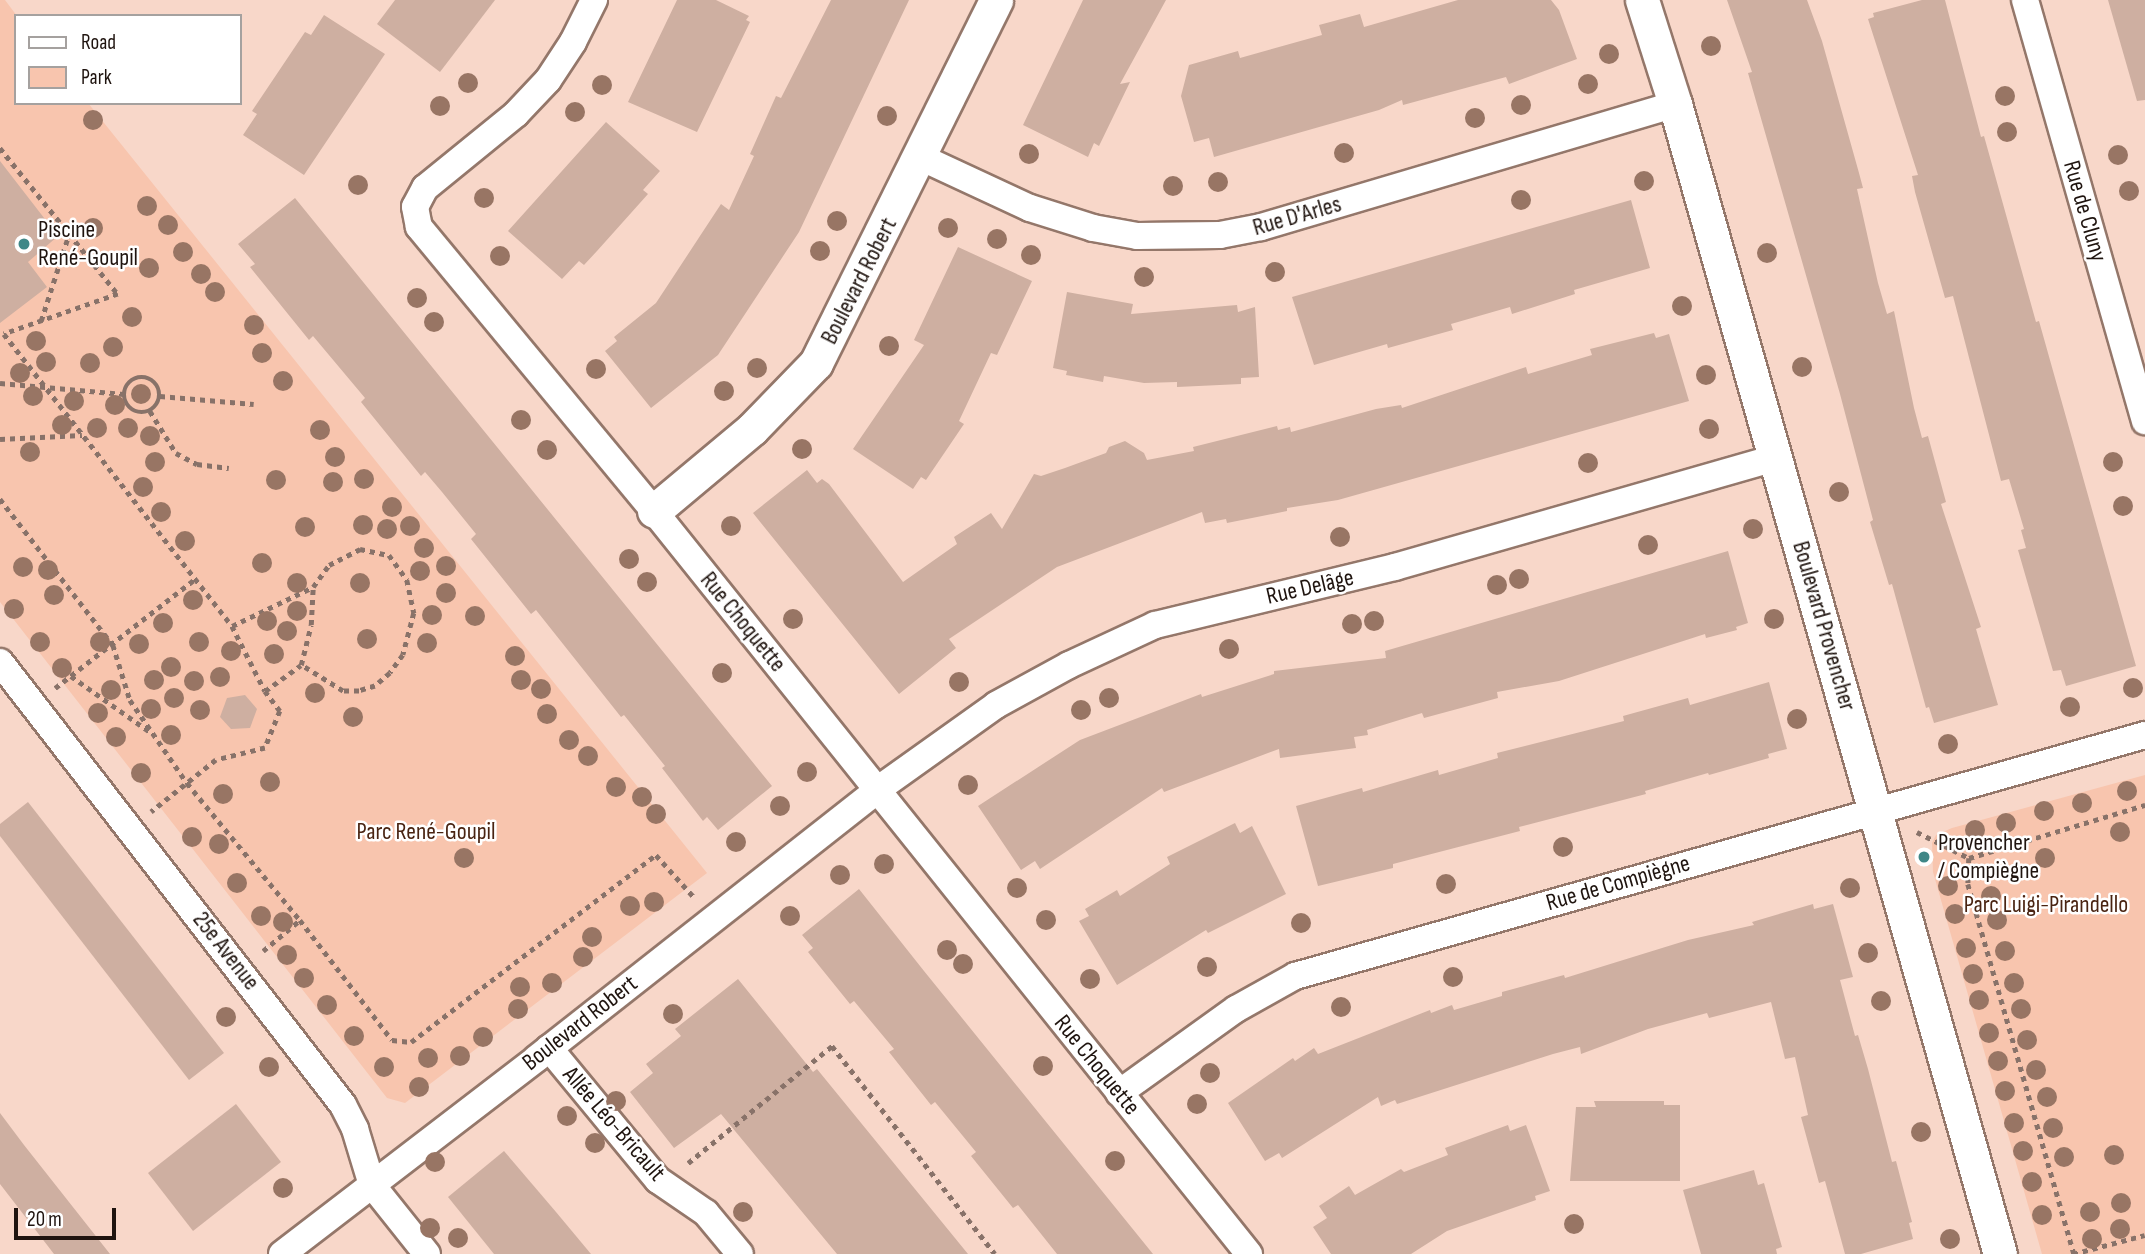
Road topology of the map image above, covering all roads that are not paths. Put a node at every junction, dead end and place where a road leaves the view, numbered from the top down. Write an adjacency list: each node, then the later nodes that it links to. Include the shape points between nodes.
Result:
1 (594, 0): 9 (street, Rue Choquette, via 548,80 516,114 442,171 415,207 419,227 434,247)
2 (996, 0): 6 (street, Boulevard Robert)
3 (1642, 0): 5 (street, Boulevard Provencher)
4 (2025, 0): 7 (street, Rue de Cluny)
5 (1675, 104): 6 (street, Rue D'Arles, via 1261,227 1220,235 1137,236 1093,228 1030,208); 8 (street, Boulevard Provencher)
6 (920, 157): 9 (street, Boulevard Robert, via 816,363 752,429)
7 (2145, 421)
8 (1776, 458): 12 (street, Rue Delâge, via 1395,567 1155,625 996,705); 13 (street, Boulevard Provencher)
9 (654, 511): 12 (street, Rue Choquette)
10 (0, 662): 16 (street, 25e Avenue, via 343,1105)
11 (2145, 735): 13 (street, Rue de Compiègne)
12 (877, 790): 14 (street, Boulevard Robert); 15 (street, Rue Choquette)
13 (1876, 811): 15 (street, Rue de Compiègne, via 1295,976 1236,1009); 21 (street, Boulevard Provencher)
14 (549, 1048): 16 (street, Boulevard Robert); 19 (street, Allée Léo-Bricault, via 658,1180 706,1213)
15 (1119, 1093): 20 (street, Rue Choquette)
16 (372, 1185): 17 (street, Boulevard Robert); 18 (street, 25e Avenue)
17 (282, 1254)
18 (427, 1254)
19 (740, 1254)
20 (1248, 1254)
21 (2000, 1254)

